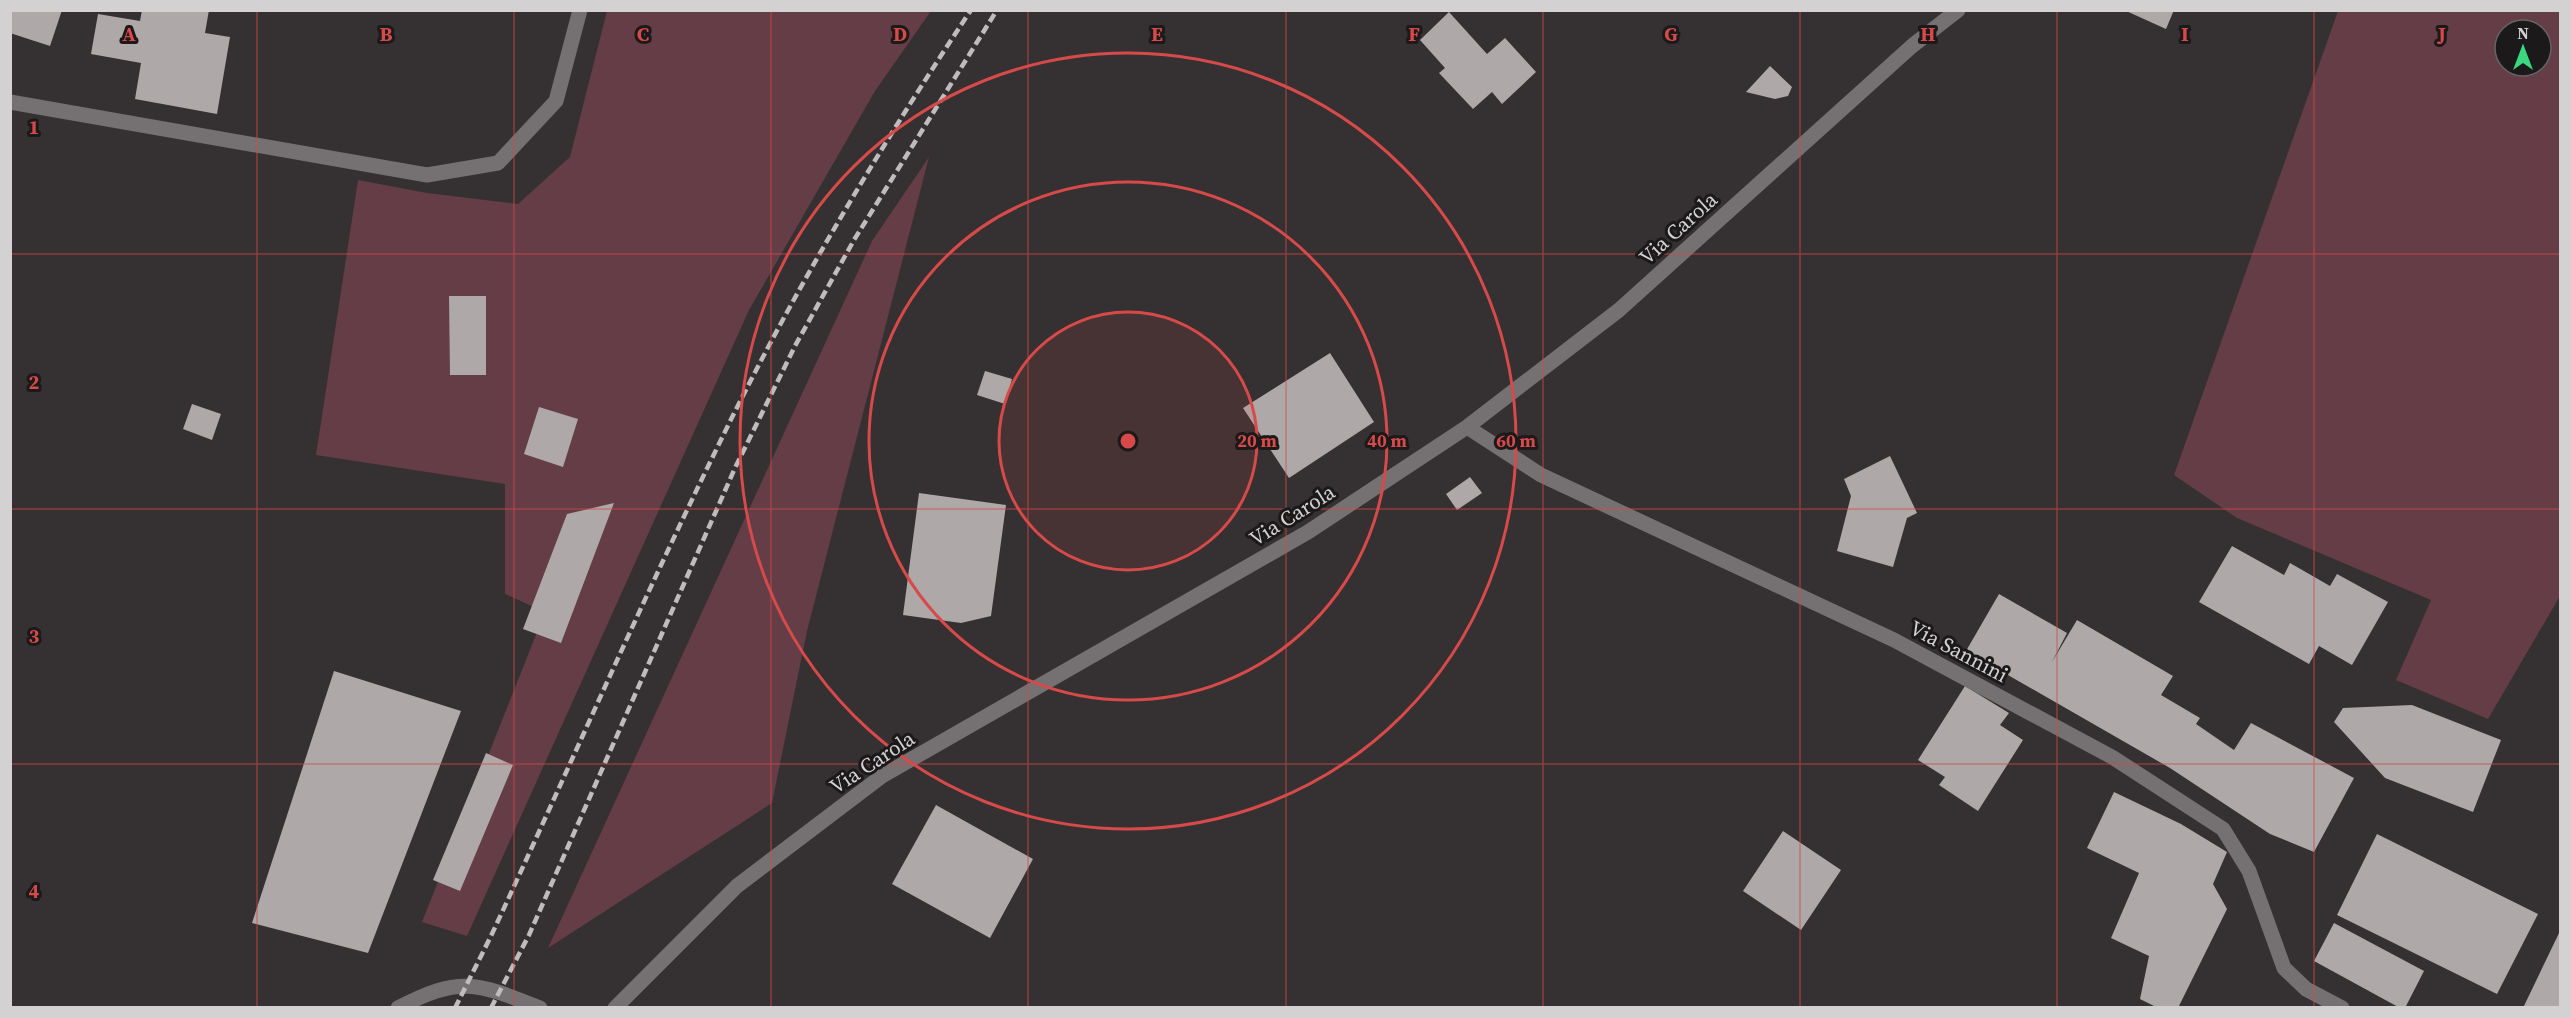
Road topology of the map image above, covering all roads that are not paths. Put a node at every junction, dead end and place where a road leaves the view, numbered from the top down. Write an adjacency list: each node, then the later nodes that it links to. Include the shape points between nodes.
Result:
1 (579, 10): 3 (street, via 556,101 498,163 427,175)
2 (1958, 10): 4 (street, Via Carola, via 1912,46 1619,310)
3 (10, 102)
4 (1467, 427): 7 (street, Via Carola, via 1308,532 882,776 737,886); 8 (street, Via Sannini, via 1541,475 1894,640 2112,757 2223,829 2249,871 2284,968 2306,989)
5 (398, 1008): 6 (street, via 446,986 487,986)
6 (540, 1008)
7 (615, 1008)
8 (2342, 1008)

